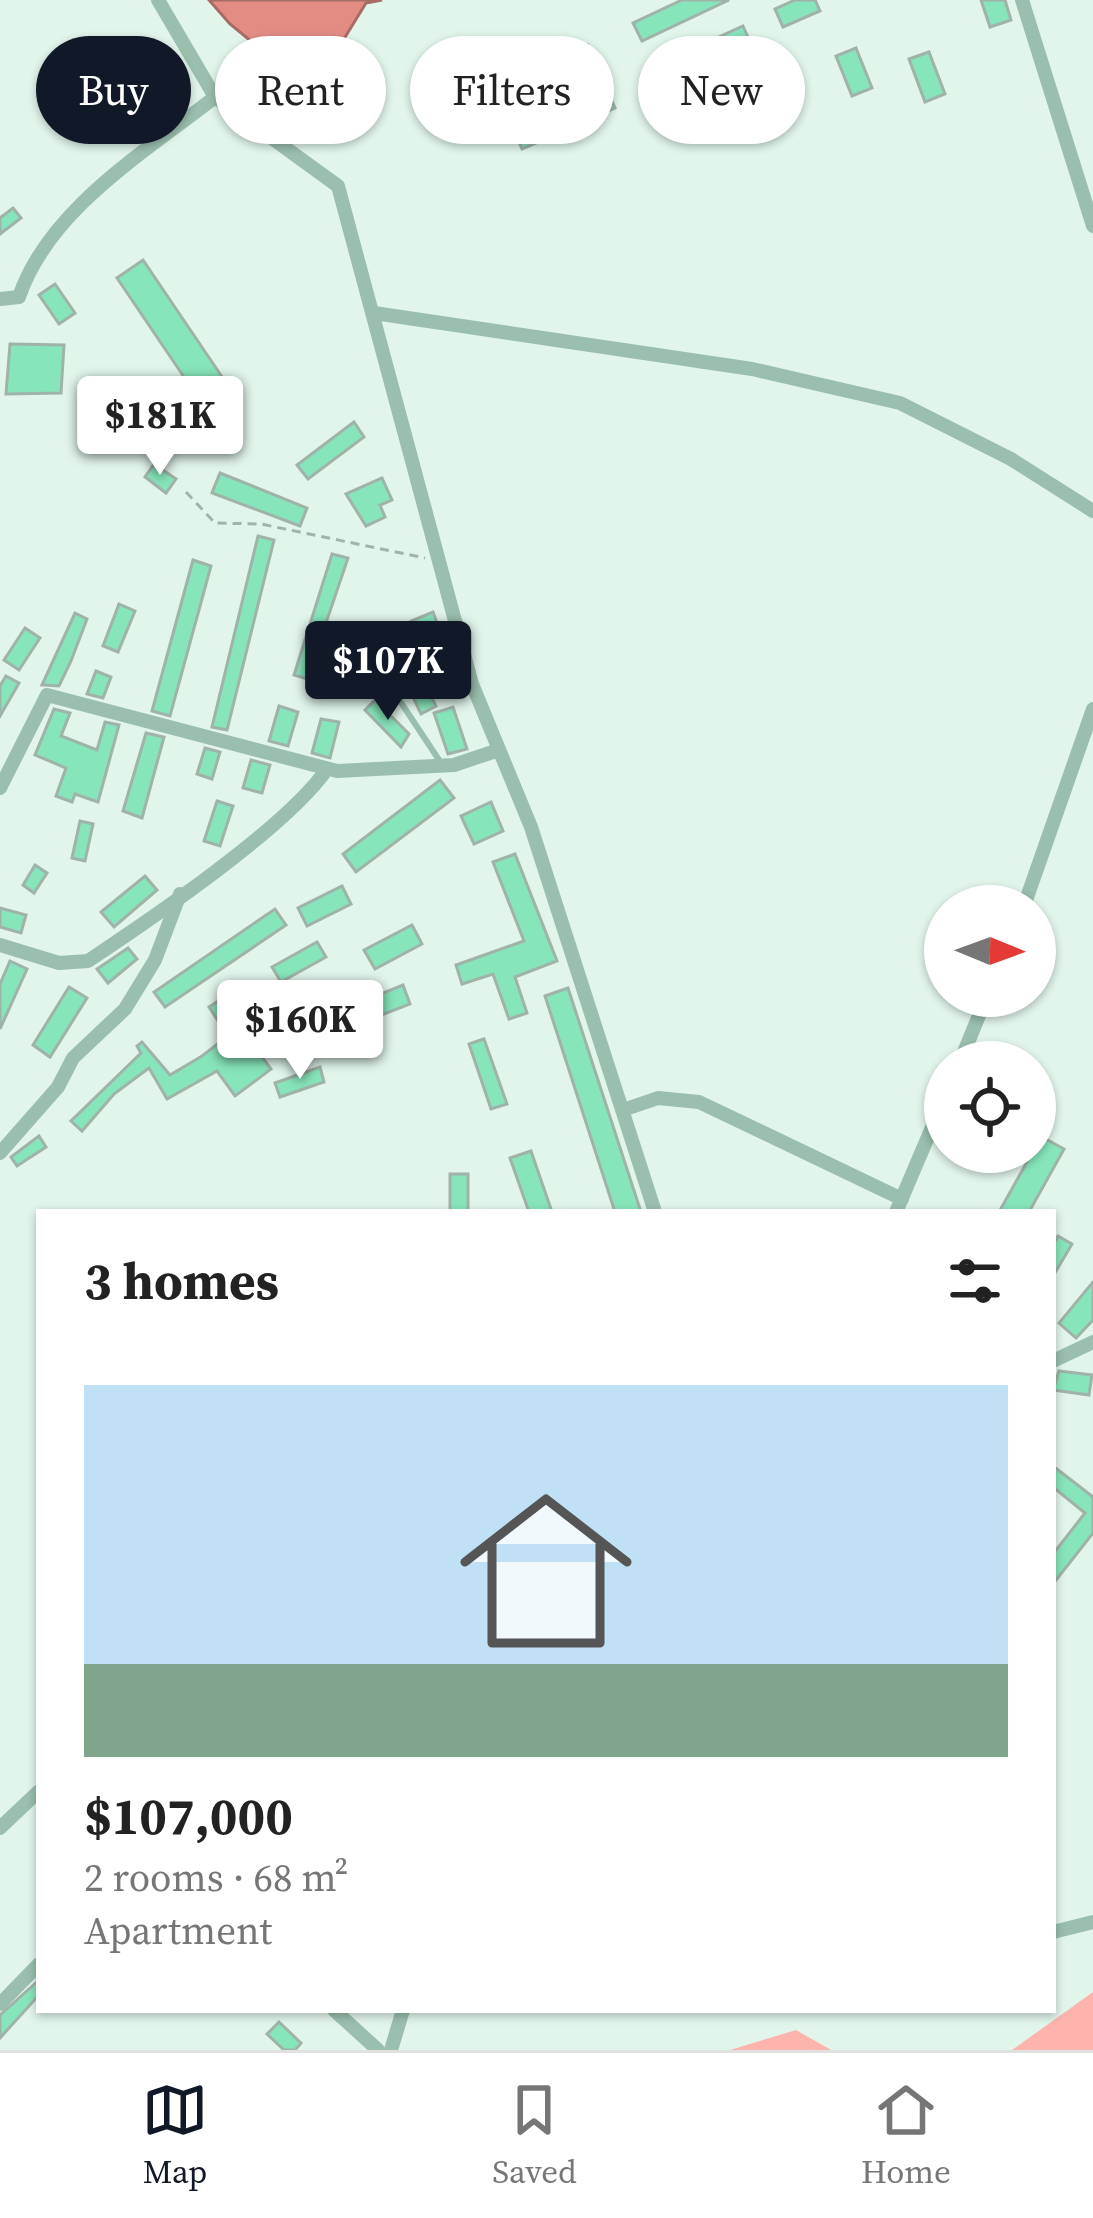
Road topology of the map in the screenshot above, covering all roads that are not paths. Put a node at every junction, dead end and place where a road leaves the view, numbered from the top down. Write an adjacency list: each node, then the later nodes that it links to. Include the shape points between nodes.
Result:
1 (158, 0): 3 (street)
2 (1022, 0): 5 (street)
3 (215, 97): 6 (street, via 94,192 32,259 19,297)
4 (280, 144): 7 (street, via 338,186)
5 (1093, 226)
6 (0, 299)
7 (374, 313): 8 (street, via 752,369 900,403); 11 (street, via 472,684)
8 (1093, 512)
9 (390, 686): 12 (lane)
10 (1093, 709): 15 (street)
11 (499, 750): 12 (street); 18 (street)
12 (443, 766): 13 (street)
13 (328, 769): 14 (street, via 47,695); 16 (street)
14 (0, 788)
15 (1031, 885)
16 (180, 894): 17 (street, via 75,965); 20 (street, via 125,1009 73,1058)
17 (0, 945)
18 (623, 1110): 21 (street, via 658,1098 699,1102); 22 (street)
19 (924, 1147): 21 (street)
20 (0, 1153)
21 (899, 1206)
22 (654, 1209)
23 (1093, 1342): 24 (street)
24 (1056, 1360)
25 (36, 1794): 26 (street)
26 (0, 1828)
27 (1093, 1922): 28 (street)
28 (1056, 1931)
29 (36, 1967): 30 (street)
30 (0, 2004)
31 (337, 2013): 33 (street)
32 (402, 2013): 34 (street)
33 (378, 2050)
34 (391, 2050)

